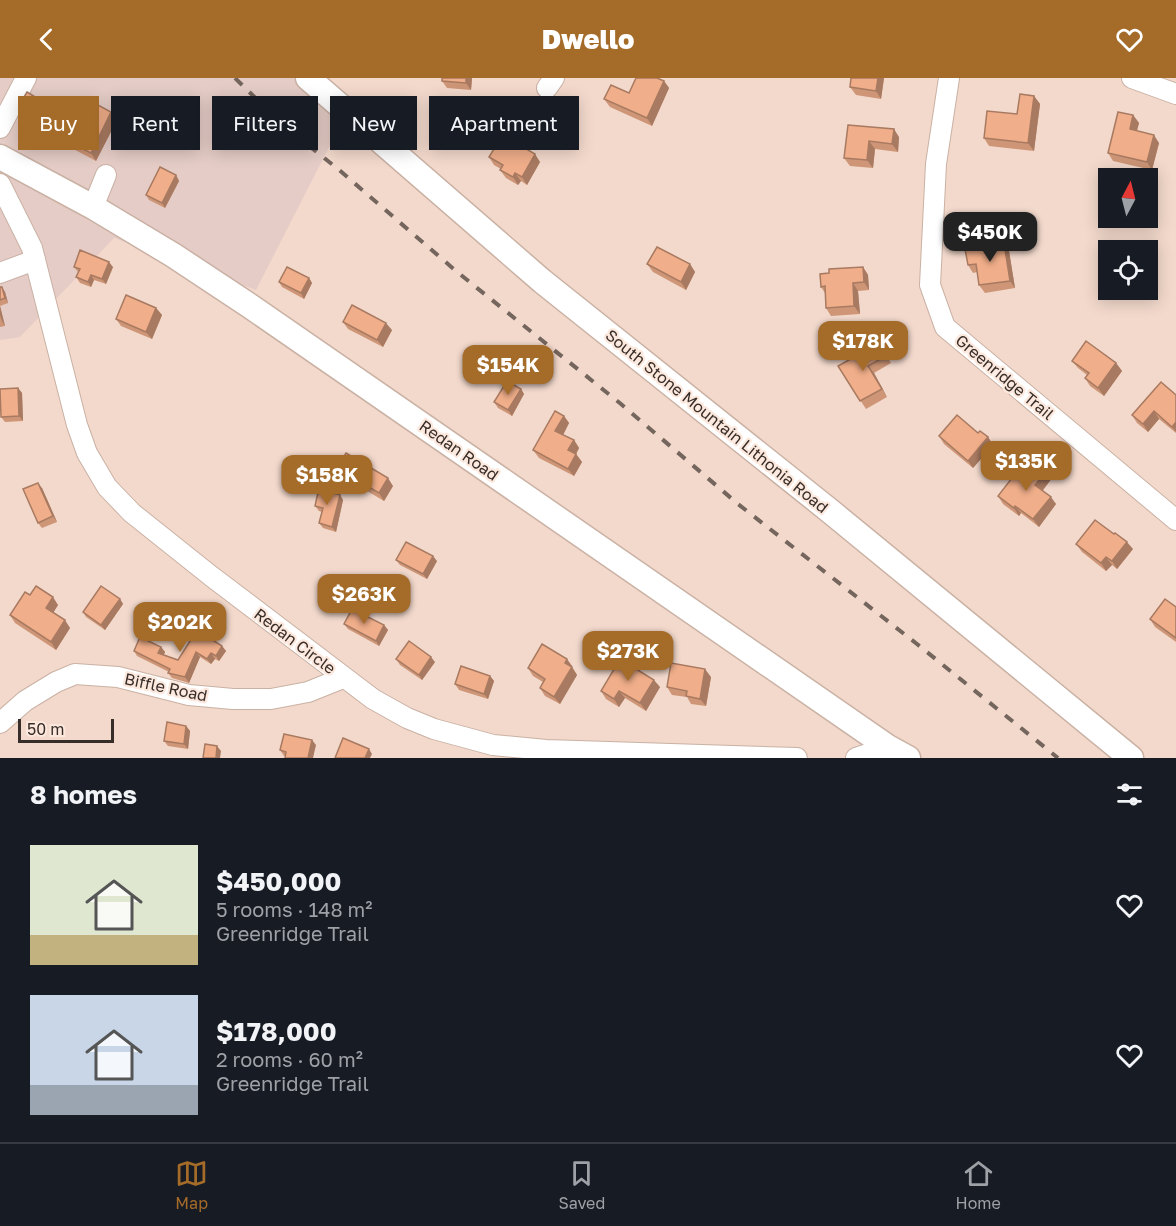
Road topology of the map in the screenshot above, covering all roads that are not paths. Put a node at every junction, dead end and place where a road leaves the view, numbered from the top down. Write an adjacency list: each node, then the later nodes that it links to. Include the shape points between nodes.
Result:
1 (26, 78): 6 (street)
2 (308, 78): 20 (main road, South Stone Mountain Lithonia Road, via 542,281)
3 (949, 78): 13 (street, Greenridge Trail, via 936,164 930,285 945,327)
4 (1132, 78): 5 (street)
5 (1176, 94)
6 (0, 128)
7 (0, 157): 10 (main road, Redan Road)
8 (106, 175): 10 (street)
9 (2, 192): 11 (street, Redan Circle)
10 (93, 207): 16 (main road, Redan Road, via 250,306)
11 (35, 260): 12 (street); 14 (street, Redan Circle, via 77,424 87,453 107,487 132,513)
12 (0, 273)
13 (1176, 519)
14 (343, 678): 15 (street, Biffle Road, via 308,692 271,699 233,699 189,695 118,677 75,674 25,701); 17 (street, Redan Circle, via 407,718 493,745)
15 (0, 723)
16 (898, 752): 19 (street)
17 (692, 756): 18 (street, Redan Circle)
18 (797, 758)
19 (856, 758)
20 (1131, 758)

